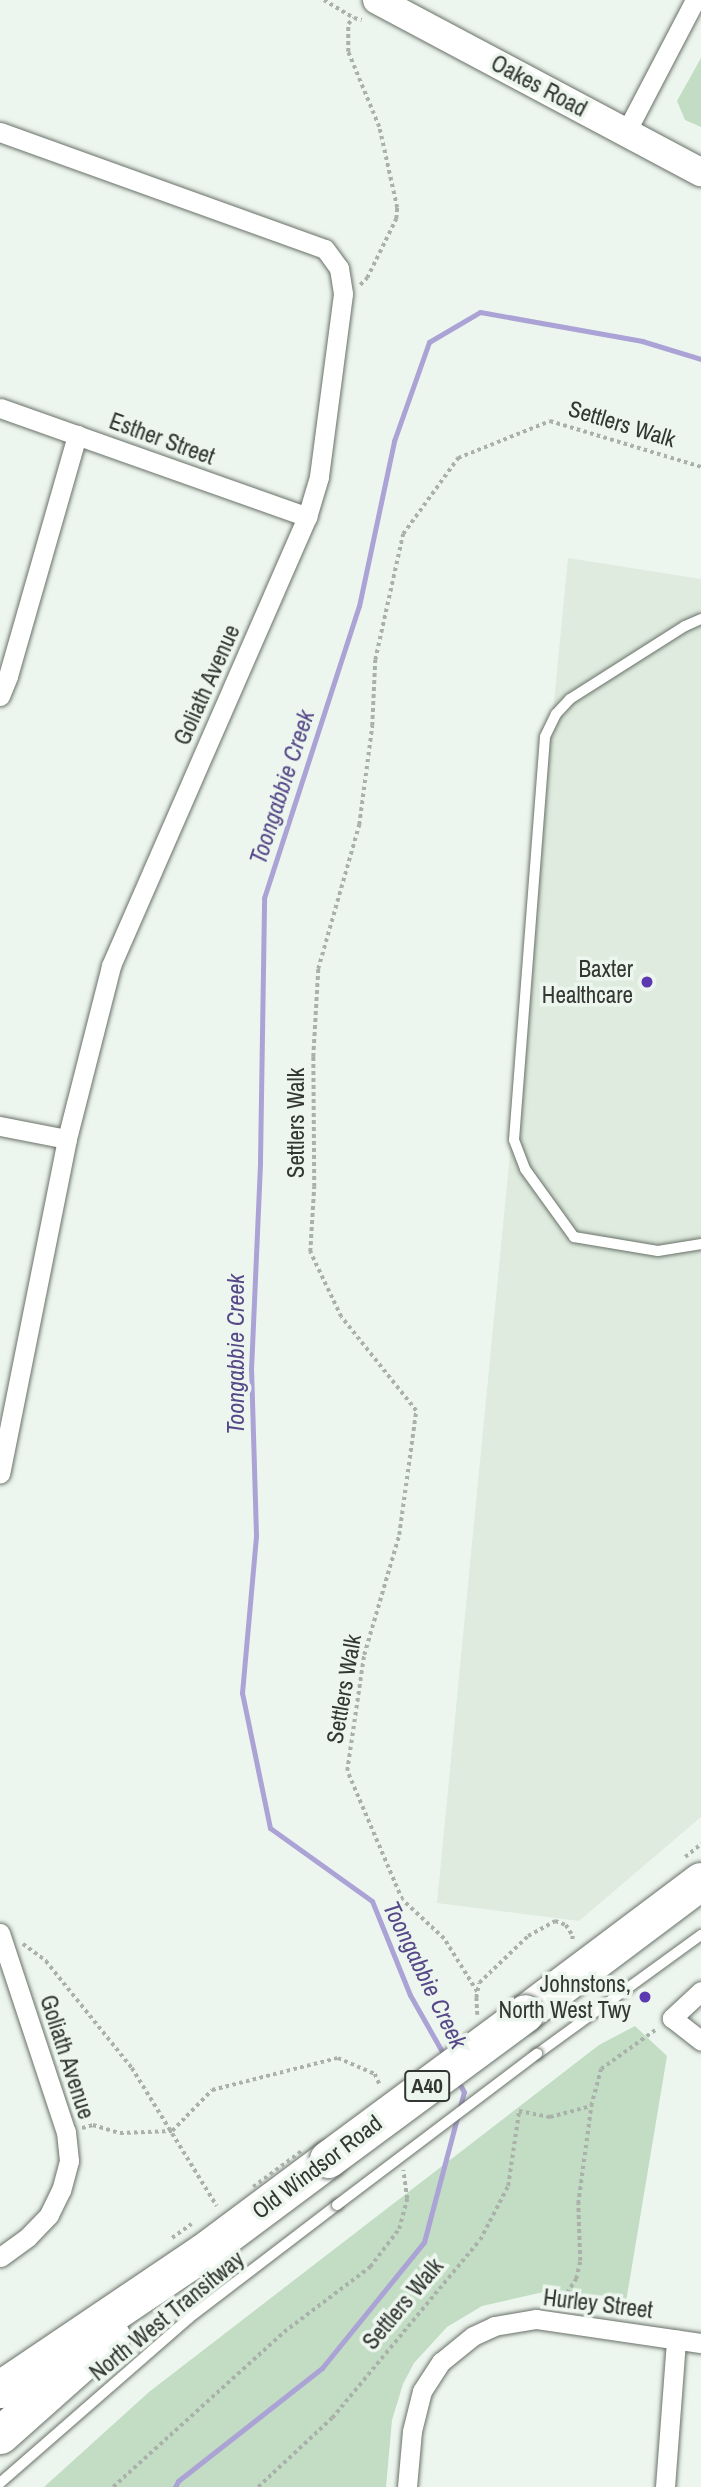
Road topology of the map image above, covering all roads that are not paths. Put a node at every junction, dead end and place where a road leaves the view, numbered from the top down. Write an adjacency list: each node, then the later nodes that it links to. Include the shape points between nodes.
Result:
1 (695, 0): 4 (street)
2 (373, 11): 4 (street, Oakes Road)
3 (0, 132): 8 (street, Goliath Avenue, via 326,249 339,268 342,294 319,477)
4 (626, 132): 5 (street, Oakes Road)
5 (701, 172)
6 (0, 408): 7 (street, Esther Street)
7 (77, 435): 8 (street, Esther Street); 10 (street)
8 (307, 517): 12 (street, Goliath Avenue, via 111,966)
9 (701, 619): 13 (lane, via 570,699 545,737 514,1140 525,1169 574,1237 658,1251)
10 (0, 696)
11 (0, 1126): 12 (street)
12 (67, 1139): 14 (street, Goliath Avenue)
13 (701, 1244)
14 (0, 1473)
15 (701, 1881): 20 (highway, Old Windsor Road / A40, bridge)
16 (701, 1935): 26 (lane, North West Transitway, bridge, via 170,2334)
17 (1, 1936): 21 (street, Goliath Avenue, via 66,2132 69,2161 49,2215)
18 (701, 1991): 19 (street, via 672,2018)
19 (701, 2041)
20 (202, 2253): 24 (highway, Old Windsor Road / A40); 25 (highway, Old Windsor Road / A40)
21 (0, 2257)
22 (676, 2339): 23 (street, Hurley Street); 27 (street, Hurley Street, via 536,2319 494,2326 454,2349 431,2376 416,2410); 28 (street)
23 (701, 2343)
24 (0, 2389)
25 (0, 2435)
26 (0, 2483)
27 (407, 2487)
28 (664, 2487)

